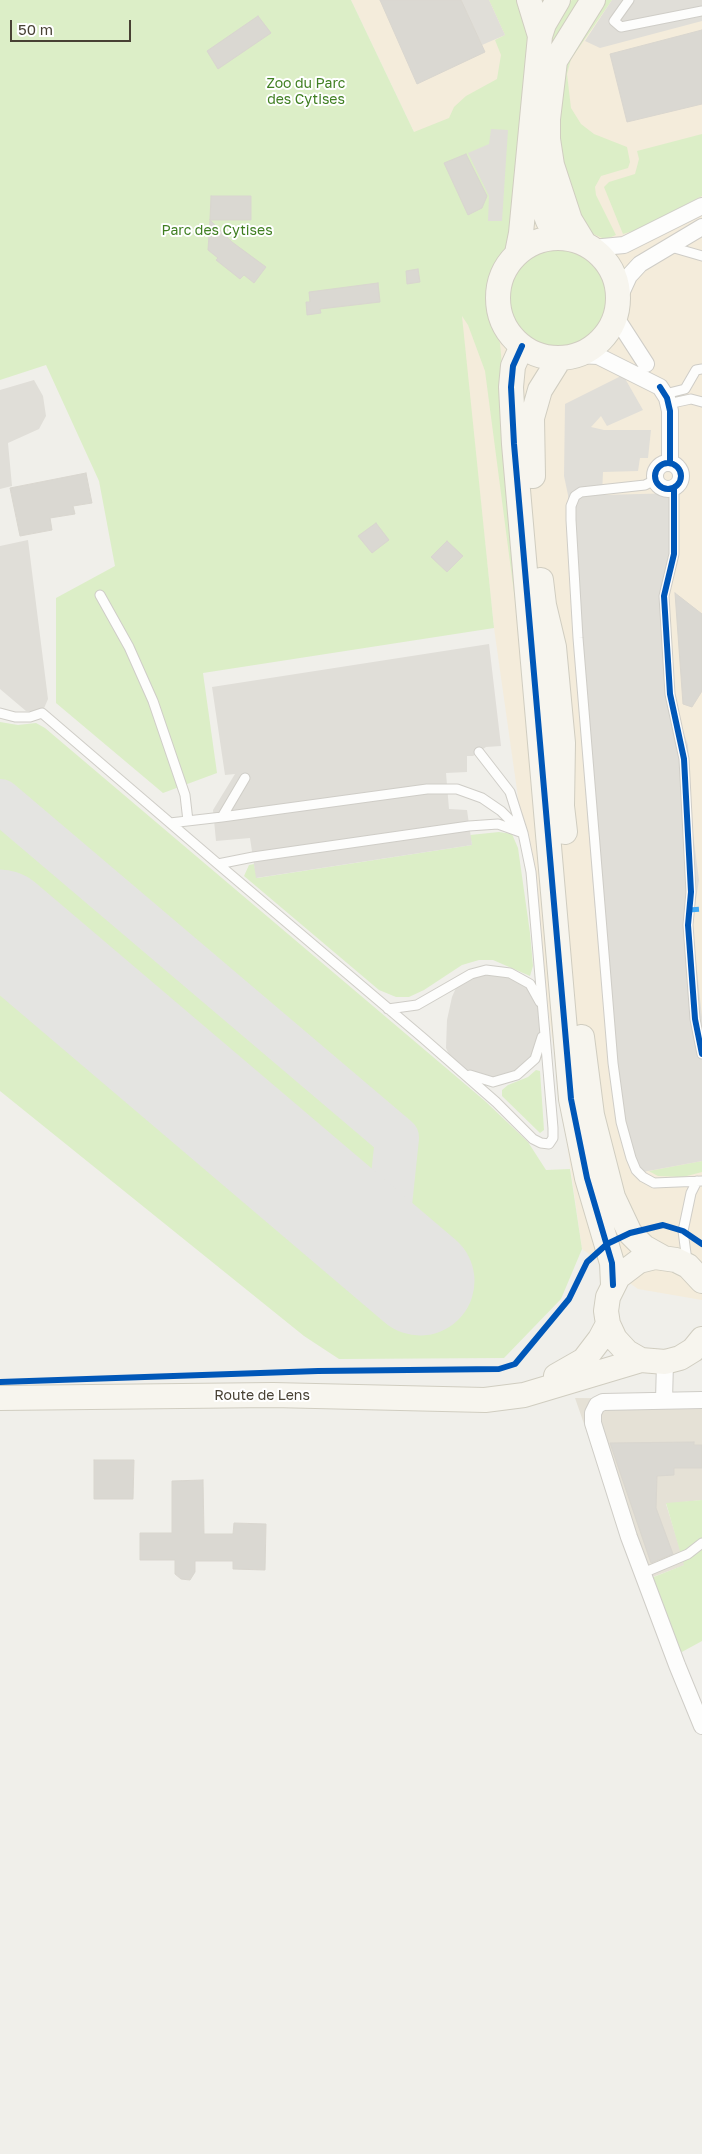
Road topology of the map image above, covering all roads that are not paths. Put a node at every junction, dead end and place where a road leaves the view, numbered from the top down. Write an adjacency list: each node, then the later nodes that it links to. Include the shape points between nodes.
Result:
1 (529, 0): 6 (street)
2 (558, 0): 6 (street)
3 (592, 0): 10 (street, via 555,61 548,119 552,165 570,220)
4 (629, 0): 5 (lane, via 614,21 621,27)
5 (702, 11)
6 (540, 36): 7 (street)
7 (530, 146): 10 (street, via 548,221 558,231); 12 (street)
8 (702, 206): 10 (street, via 624,245)
9 (702, 226): 11 (street)
10 (583, 244): 12 (street, via 552,237 532,243); 14 (street, via 610,266 616,284)
11 (659, 251): 13 (lane, via 673,247); 14 (street, via 629,276)
12 (517, 253): 15 (street, via 505,267 499,284 498,302 510,335)
13 (702, 256)
14 (617, 308): 16 (street, via 601,340); 17 (street)
15 (522, 346): 16 (street, via 535,354); 33 (street, via 513,366 511,397)
16 (568, 356): 19 (street, via 598,356); 39 (street, via 540,390 532,418 531,444 544,605 554,647 563,743 562,806 585,1069 592,1115 613,1197 630,1232 644,1247)
17 (646, 364)
18 (702, 369): 19 (lane, via 696,370 686,389)
19 (664, 395): 20 (lane); 21 (street)
20 (702, 402)
21 (670, 462): 22 (street, via 658,466); 23 (street, via 681,474 680,482)
22 (655, 480): 23 (street, via 660,487); 38 (lane, via 646,485 587,491 575,496 571,520 578,638 621,1122 631,1158 643,1177 654,1183)
23 (674, 488): 36 (lane, via 674,554 664,596 670,694 684,759 691,892 688,925 695,1019)
24 (100, 594): 29 (lane, via 129,647 153,702 185,795)
25 (0, 713): 30 (lane, via 15,717 42,713)
26 (479, 752): 31 (lane, via 510,792)
27 (245, 778): 28 (lane)
28 (222, 817): 29 (lane); 31 (lane, via 427,789 457,789 482,798)
29 (188, 821): 30 (lane)
30 (170, 822): 32 (lane)
31 (523, 833): 32 (lane, via 498,824 469,826); 33 (lane)
32 (218, 864): 34 (lane)
33 (542, 871): 35 (lane); 41 (street, via 571,1099 587,1178 610,1253)
34 (388, 1008): 35 (lane, via 417,1005 471,974 486,970 510,972 530,984 540,1001); 37 (lane)
35 (544, 1021): 37 (lane, via 542,1043 535,1059 517,1075 492,1082 474,1078); 37 (lane, via 554,1128 549,1144 533,1139)
36 (702, 1054)
37 (454, 1066)
38 (700, 1181): 40 (lane, via 691,1193 683,1231)
39 (662, 1257): 40 (street, via 676,1260); 41 (street, via 648,1258 631,1265)
40 (695, 1273)
41 (612, 1285): 42 (street, via 608,1297)
42 (608, 1324): 44 (street, via 626,1352); 46 (street, Route de Lens, via 584,1360)
43 (702, 1339): 45 (street, via 693,1350)
44 (641, 1360): 45 (street); 46 (street, Route de Lens)
45 (665, 1362): 48 (street)
46 (524, 1394): 47 (street, Route de Lens, via 484,1400 274,1395)
47 (0, 1398)
48 (664, 1400): 49 (street); 51 (street, via 603,1402 593,1413 593,1423)
49 (702, 1400)
50 (702, 1543): 51 (lane, via 688,1554)
51 (643, 1573): 52 (street)
52 (702, 1726)

